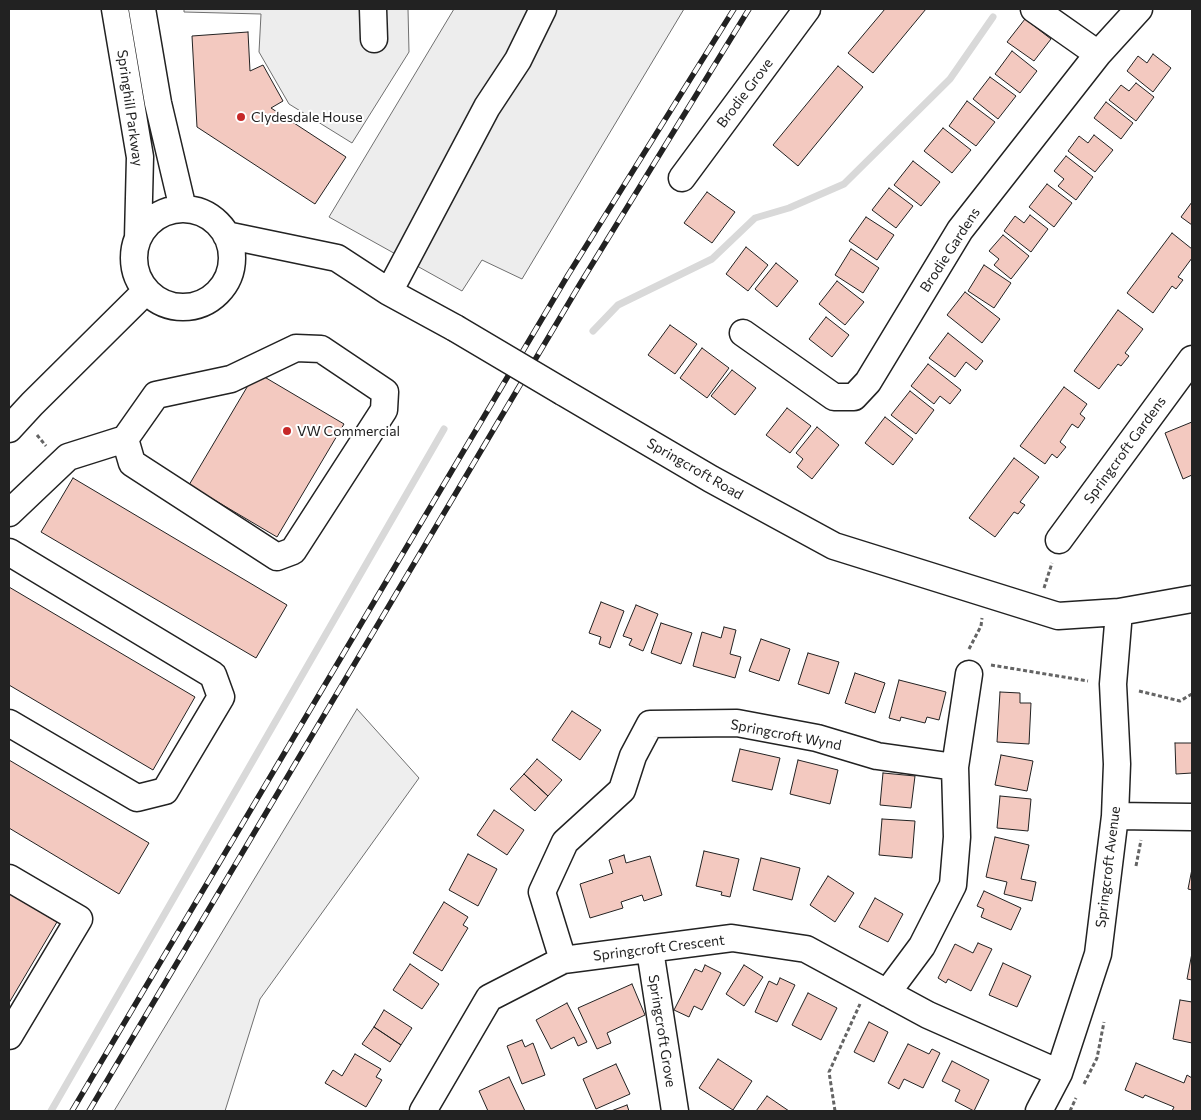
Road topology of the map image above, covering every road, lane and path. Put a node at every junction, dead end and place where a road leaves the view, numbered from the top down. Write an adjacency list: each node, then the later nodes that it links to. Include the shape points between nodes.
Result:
1 (115, 9): 13 (street, Springhill Parkway, via 140,157)
2 (142, 9): 11 (street, Springhill Parkway, via 158,103)
3 (373, 9): 8 (street)
4 (543, 9): 15 (street)
5 (807, 9): 10 (street, Brodie Grove)
6 (1034, 9): 9 (street)
7 (1139, 9): 9 (street, Brodie Gardens)
8 (374, 39)
9 (1098, 54): 16 (street, Brodie Gardens, via 960,230 868,382 854,397 834,397)
10 (682, 178)
11 (183, 209): 12 (street, via 208,216); 13 (street, via 156,217)
12 (226, 235): 14 (street, via 232,250 232,265 218,293 205,302 174,307); 15 (street, Springcroft Road, via 337,258)
13 (138, 238): 14 (street, via 134,266)
14 (146, 291): 18 (street)
15 (389, 292): 24 (street, Springcroft Road, bridge, via 711,479 834,546)
16 (743, 334)
17 (1192, 359): 22 (street, Springcroft Gardens)
18 (15, 423): 20 (path)
19 (125, 439): 19 (street, via 156,395 231,379 296,348 321,350 385,392 384,410 294,551 276,557 132,464); 20 (street, via 68,457)
20 (61, 463): 21 (street)
21 (9, 514)
22 (1058, 540): 26 (path)
23 (9, 552): 31 (street, via 212,675 221,697 165,791 137,798)
24 (984, 593): 26 (street, Springcroft Road); 28 (path, via 982,626 962,660)
25 (1192, 600): 27 (street, Springcroft Road)
26 (1037, 610): 27 (street, Springcroft Road, via 1058,616)
27 (1119, 612): 29 (street, Springcroft Avenue)
28 (979, 669): 29 (path); 32 (street)
29 (1112, 684): 30 (path, via 1180,702); 33 (street, Springcroft Avenue, via 1117,764)
30 (1192, 694)
31 (9, 723)
32 (955, 767): 37 (street, Springcroft Wynd, via 877,756 817,738 737,723 650,724 632,756 622,790 565,842 542,892); 38 (street, via 957,837 953,885 922,946)
33 (1115, 816): 34 (street); 40 (street, Springcroft Avenue, via 1098,954)
34 (1192, 817)
35 (9, 878): 39 (street, via 79,919)
36 (650, 950): 37 (street, Springcroft Crescent); 38 (street, Springcroft Crescent, via 732,938 806,949); 42 (street, Springcroft Grove)
37 (563, 960): 41 (street, Springcroft Crescent, via 489,998)
38 (878, 988): 40 (street, Springcroft Crescent, via 928,1015); 43 (path, via 829,1072)
39 (9, 1036)
40 (1059, 1073): 44 (street, Springcroft Avenue)
41 (423, 1111)
42 (675, 1111)
43 (835, 1111)
44 (1039, 1111)

